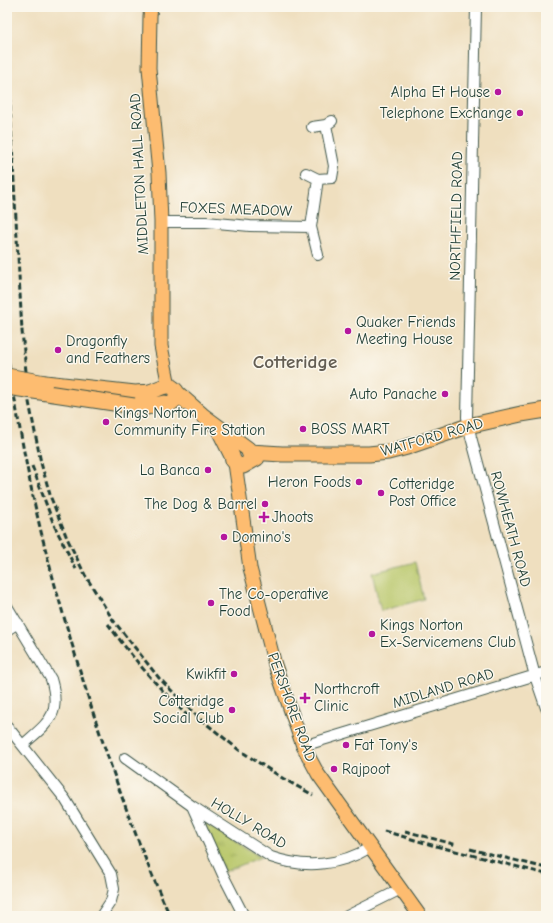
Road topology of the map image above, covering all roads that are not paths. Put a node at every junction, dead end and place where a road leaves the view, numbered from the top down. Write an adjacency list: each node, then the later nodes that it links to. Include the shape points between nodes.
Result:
1 (151, 7): 6 (main road, MIDDLETON HALL ROAD, via 149,68)
2 (476, 7): 13 (street, NORTHFIELD ROAD)
3 (312, 127): 5 (street, via 329,123 334,166 332,178)
4 (306, 173): 5 (street)
5 (318, 179): 7 (street, FOXES MEADOW)
6 (161, 222): 7 (street, FOXES MEADOW); 11 (main road, MIDDLETON HALL ROAD, via 161,346)
7 (311, 227): 8 (street, FOXES MEADOW)
8 (318, 255)
9 (7, 376): 11 (highway, bridge, via 135,393)
10 (11, 386): 11 (highway, bridge, via 147,407)
11 (169, 394): 14 (highway, via 216,425)
12 (546, 410): 13 (highway, WATFORD ROAD)
13 (468, 426): 14 (highway, WATFORD ROAD, via 388,452 268,453); 19 (street, ROWHEATH ROAD)
14 (242, 457): 23 (main road, PERSHORE ROAD, via 238,491 250,568 275,665)
15 (7, 606): 16 (street)
16 (18, 623): 17 (street); 22 (street, via 51,679 56,703 53,714 46,723)
17 (7, 630)
18 (546, 672): 19 (street, MIDLAND ROAD)
19 (535, 676): 20 (street, ROWHEATH ROAD); 23 (street, MIDLAND ROAD)
20 (546, 708)
21 (7, 726): 22 (street)
22 (23, 745): 28 (street, via 65,799 111,874 114,889 111,901)
23 (303, 746): 26 (main road, PERSHORE ROAD, via 318,774)
24 (125, 758): 25 (street, HOLLY ROAD)
25 (192, 806): 26 (street, HOLLY ROAD, via 271,857 281,860 320,864 358,855); 29 (street)
26 (371, 846): 27 (main road, PERSHORE ROAD)
27 (401, 889): 30 (street); 31 (main road, PERSHORE ROAD)
28 (101, 916)
29 (244, 916)
30 (347, 916)
31 (420, 916)

